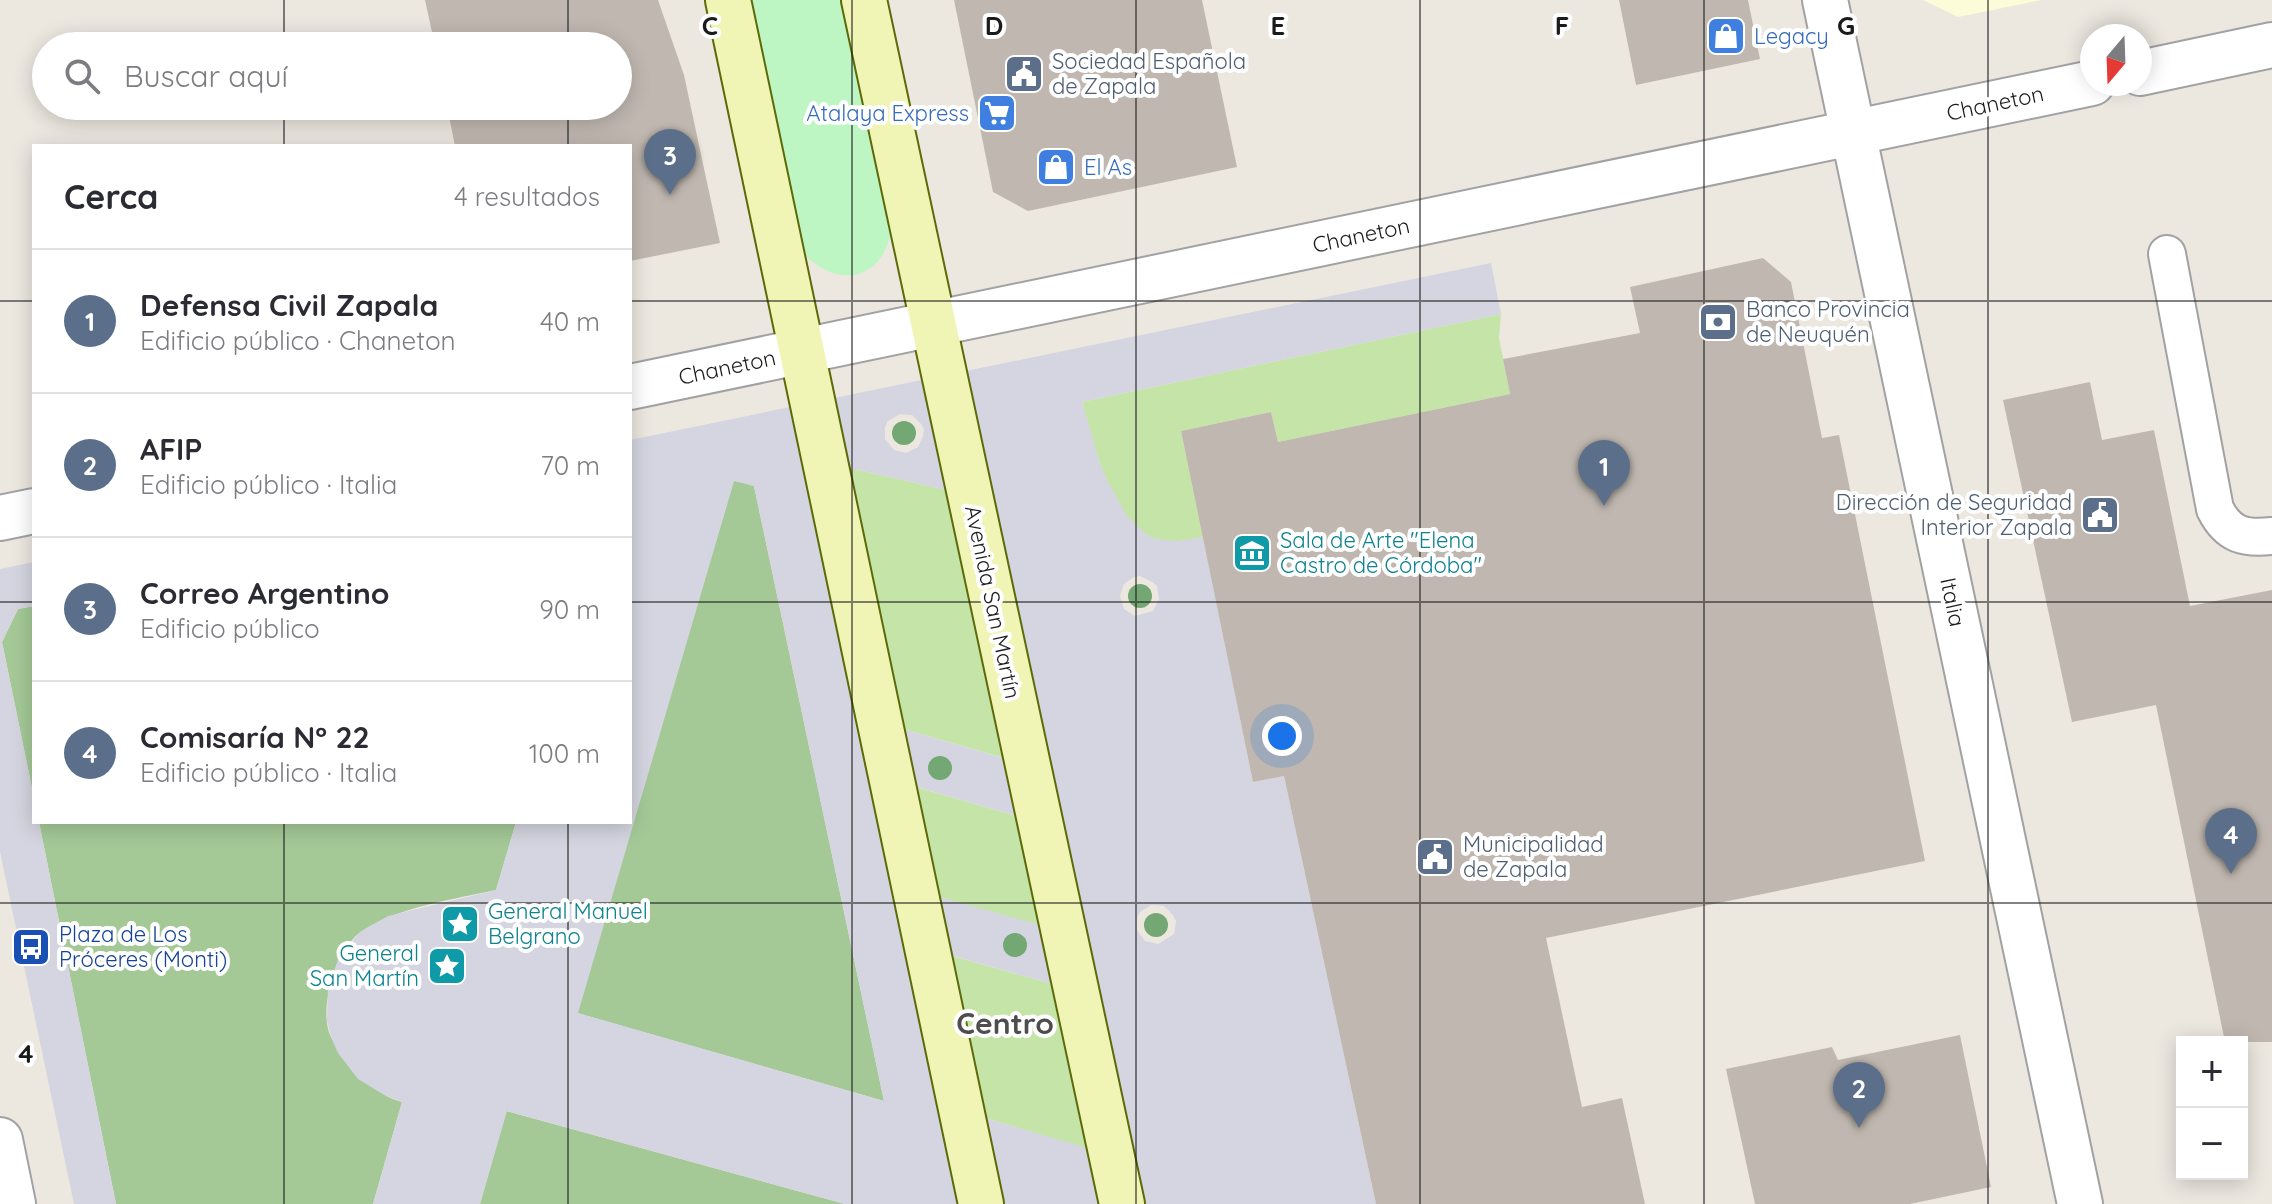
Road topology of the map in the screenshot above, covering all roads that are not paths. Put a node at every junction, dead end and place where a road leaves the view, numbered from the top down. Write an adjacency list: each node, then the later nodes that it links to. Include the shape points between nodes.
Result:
1 (728, 0): 10 (main road)
2 (864, 0): 9 (main road, Avenida San Martín)
3 (1825, 0): 7 (street, Italia)
4 (2272, 45): 5 (street)
5 (2152, 70)
6 (2080, 86): 7 (street, Chaneton)
7 (1853, 133): 9 (street, Chaneton); 19 (street, Italia)
8 (2167, 254): 14 (lane, via 2215,509 2235,533)
9 (933, 323): 10 (street, Chaneton); 18 (main road, Avenida San Martín)
10 (802, 351): 11 (street, Chaneton); 17 (main road)
11 (632, 387)
12 (32, 511): 13 (street)
13 (0, 518)
14 (2272, 536)
15 (0, 1140): 16 (street)
16 (13, 1204)
17 (981, 1204)
18 (1122, 1204)
19 (2080, 1204)

